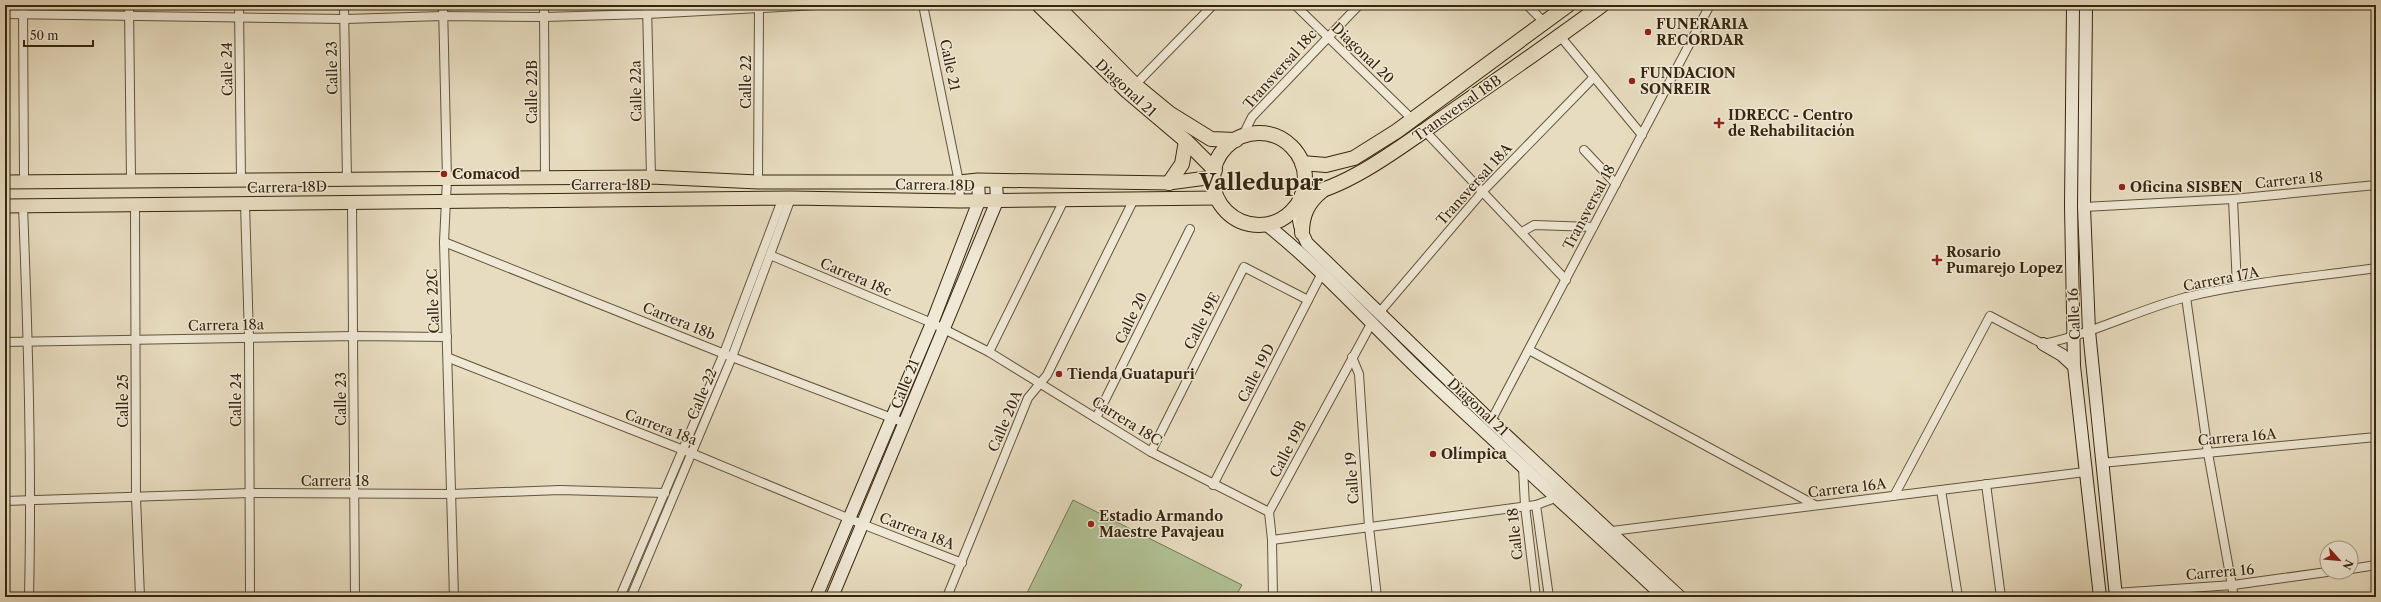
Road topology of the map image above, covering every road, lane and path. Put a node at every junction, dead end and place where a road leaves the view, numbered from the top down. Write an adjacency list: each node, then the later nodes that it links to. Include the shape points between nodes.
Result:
1 (23, 5): 23 (street)
2 (129, 5): 25 (street)
3 (239, 5): 28 (street, Calle 24)
4 (344, 5): 29 (street, Calle 23)
5 (443, 5): 26 (street, Calle 22C)
6 (544, 5): 27 (street, Calle 22B)
7 (647, 5): 24 (street, Calle 22a)
8 (818, 5): 21 (street)
9 (923, 5): 54 (street, Calle 21)
10 (1039, 5): 39 (highway, Diagonal 21, via 1127,91)
11 (1056, 5): 34 (highway, Diagonal 21)
12 (1213, 5): 34 (street)
13 (1295, 5): 31 (street, Diagonal 20)
14 (1359, 5): 31 (street, Transversal 18c)
15 (1527, 5): 30 (street)
16 (1568, 5): 30 (highway, Transversal 18B)
17 (1602, 5): 32 (highway, Transversal 18B)
18 (1710, 5): 37 (street, Transversal 18)
19 (2073, 5): 94 (main road, Calle 16, via 2071,206)
20 (2086, 5): 75 (main road, Calle 16)
21 (759, 7): 24 (street); 53 (street, Calle 22)
22 (5, 14): 23 (street)
23 (23, 14): 25 (street); 52 (street)
24 (647, 14): 27 (street); 43 (street, Calle 22a)
25 (129, 16): 28 (street); 49 (street)
26 (443, 16): 27 (street); 29 (street); 45 (street, Calle 22C)
27 (544, 17): 44 (street, Calle 22B)
28 (239, 18): 29 (street); 50 (street, Calle 24)
29 (345, 19): 46 (street, Calle 23)
30 (1545, 23): 35 (highway, Transversal 18B)
31 (1327, 36): 35 (street, Diagonal 20); 38 (street, Transversal 18c, via 1252,117)
32 (1560, 36): 33 (street); 36 (highway, Transversal 18B)
33 (1594, 77): 37 (street); 59 (street, Transversal 18A)
34 (1135, 85): 38 (highway, Diagonal 21, via 1169,113 1201,134 1216,140)
35 (1413, 120): 41 (highway, Transversal 18B, via 1354,158 1326,165)
36 (1424, 130): 58 (highway, Transversal 18B, via 1355,174); 59 (street)
37 (1642, 135): 56 (street, Transversal 18)
38 (1239, 139): 41 (highway, via 1266,134 1277,137 1296,152); 42 (highway, via 1226,148)
39 (1186, 141): 42 (highway, Diagonal 21); 55 (highway, via 1182,164)
40 (1584, 150): 56 (street)
41 (1302, 163): 65 (highway, via 1305,173)
42 (1214, 174): 55 (main road, Carrera 18D); 60 (highway)
43 (651, 177): 44 (main road, Carrera 18D); 53 (main road, Carrera 18D)
44 (546, 178): 45 (main road, Carrera 18D)
45 (446, 179): 46 (main road, Carrera 18D); 70 (street, Calle 22C)
46 (347, 180): 50 (main road, Carrera 18D)
47 (978, 180): 48 (main road, Carrera 18D); 54 (main road, Carrera 18D); 67 (main road, Calle 21)
48 (996, 180): 55 (main road, Carrera 18D); 68 (main road, Calle 21)
49 (131, 181): 50 (main road, Carrera 18D); 52 (main road, Carrera 18D)
50 (241, 181)
51 (5, 182): 52 (main road, Carrera 18D)
52 (24, 182)
53 (758, 182): 54 (main road, Carrera 18D)
54 (959, 182): 66 (street, Calle 21)
55 (1169, 183)
56 (1616, 184): 77 (street, Transversal 18)
57 (2376, 185): 63 (street, Carrera 18)
58 (1326, 188): 65 (highway, Transversal 18B); 80 (highway, via 1315,196 1307,208 1302,221)
59 (1483, 191): 79 (street); 89 (street, Transversal 18A)
60 (1218, 198): 62 (main road, Carrera 18D); 76 (highway, via 1224,208 1243,222)
61 (786, 199): 66 (main road, Carrera 18D); 70 (main road, Carrera 18D); 82 (street, Calle 22); 104 (street, Calle 22)
62 (1134, 199): 64 (main road, Carrera 18D); 108 (street, Calle 20A, via 1047,375)
63 (2233, 199): 75 (street, Carrera 18); 86 (street)
64 (1064, 200): 68 (main road, Carrera 18D); 103 (street)
65 (1300, 200): 76 (highway, via 1284,218); 80 (main road, Diagonal 21, via 1298,218)
66 (960, 201): 67 (main road, Carrera 18D)
67 (979, 201): 68 (main road, Carrera 18D); 90 (main road, Calle 21)
68 (996, 201): 92 (main road, Calle 21)
69 (352, 202): 70 (main road, Carrera 18D); 72 (main road, Carrera 18D); 95 (street, Calle 23)
70 (446, 202): 81 (street, Calle 22C)
71 (135, 204): 72 (main road, Carrera 18D); 74 (main road, Carrera 18D); 98 (street, Calle 25)
72 (245, 204): 96 (street, Calle 24)
73 (5, 206): 74 (main road, Carrera 18D)
74 (23, 206): 100 (street)
75 (2084, 207): 93 (main road, Calle 16)
76 (1267, 225): 84 (main road, Diagonal 21)
77 (1594, 227): 79 (street, via 1534,225); 85 (street, Transversal 18)
78 (1190, 229): 110 (street, Calle 20)
79 (1522, 232): 85 (street)
80 (1302, 233): 89 (main road, Diagonal 21, via 1307,243)
81 (444, 242): 97 (street, Calle 22C); 104 (street, Carrera 18b)
82 (770, 255): 90 (street, Carrera 18c); 104 (street, Calle 22)
83 (2376, 268): 86 (street, Carrera 17A)
84 (1322, 273): 88 (street, Calle 19D); 91 (main road, Diagonal 21)
85 (1566, 280): 102 (street, Transversal 18)
86 (2238, 287): 87 (street, Carrera 17A)
87 (2186, 297): 93 (street, Carrera 17A); 116 (street)
88 (1308, 300): 115 (street, Calle 19E, via 1244,267); 121 (street, Calle 19D)
89 (1379, 313): 111 (main road, Diagonal 21)
90 (932, 322): 92 (street, Carrera 18C); 109 (main road, Calle 21)
91 (1371, 324): 106 (street, Calle 19B); 118 (main road, Diagonal 21)
92 (943, 328): 103 (street, Carrera 18C); 112 (main road, Calle 21)
93 (2089, 331): 94 (street, Carrera 17A); 117 (main road, Calle 16)
94 (2075, 335): 101 (street, Carrera 17A); 107 (main road, Calle 16)
95 (354, 336): 96 (street, Carrera 18a); 97 (street, Carrera 18a); 125 (street, Calle 23)
96 (249, 337): 98 (street, Carrera 18a); 123 (street, Calle 24)
97 (447, 337): 105 (street, Calle 22C)
98 (136, 340): 100 (street, Carrera 18a); 128 (street, Calle 25)
99 (5, 342): 100 (street, Carrera 18a)
100 (29, 342): 131 (street)
101 (2043, 344): 107 (main road, via 2062,354); 127 (street, via 1990,316)
102 (1529, 350): 111 (street, Transversal 18); 133 (street)
103 (989, 352): 108 (street, Carrera 18C)
104 (728, 355): 109 (street, Carrera 18b); 114 (street, Calle 22)
105 (449, 358): 114 (street, Carrera 18a); 126 (street, Calle 22C)
106 (1352, 358): 135 (street, Calle 19B); 138 (street, Calle 19, via 1359,374)
107 (2074, 366): 119 (main road, Calle 16)
108 (1040, 382): 110 (street, Carrera 18C); 141 (street, Calle 20A, via 1028,398)
109 (892, 418): 112 (street, Carrera 18b); 136 (main road, Calle 21)
110 (1096, 418): 115 (street, Carrera 18C)
111 (1492, 421): 139 (main road, Diagonal 21)
112 (905, 423): 137 (main road, Calle 21)
113 (2376, 437): 116 (street, Carrera 16A)
114 (687, 451): 124 (street, Calle 22); 136 (street, Carrera 18a); 153 (street, Calle 22)
115 (1151, 452): 121 (street, Carrera 18C)
116 (2208, 453): 117 (street, Carrera 16A); 145 (street)
117 (2101, 464): 146 (main road, Calle 16)
118 (1523, 468): 129 (main road, Diagonal 21); 134 (street, Calle 18)
119 (2085, 472): 120 (street, Carrera 16A); 165 (main road, Calle 16)
120 (1986, 484): 122 (street, Carrera 16A); 164 (street)
121 (1213, 485): 135 (street, Carrera 18C)
122 (1941, 490): 127 (street, Carrera 16A); 163 (street)
123 (250, 493): 125 (street, Carrera 18); 128 (street, Carrera 18); 149 (street, Calle 24)
124 (665, 493): 126 (street, Carrera 18, via 560,490); 152 (street, Calle 22)
125 (354, 494): 126 (street, Carrera 18); 150 (street, Calle 23)
126 (451, 494): 151 (street, Calle 22C)
127 (1894, 496): 133 (street, Carrera 16A)
128 (136, 497): 131 (street, Carrera 18); 148 (street, Calle 25)
129 (1558, 497): 132 (street); 161 (main road, Diagonal 21)
130 (5, 501): 131 (street, Carrera 18)
131 (31, 501): 147 (street)
132 (1536, 505): 134 (street); 160 (street, Calle 18)
133 (1814, 505): 139 (street, Carrera 16A)
134 (1525, 506): 138 (street); 159 (street, Calle 18)
135 (1269, 512): 140 (street)
136 (849, 518): 137 (street, Carrera 18a); 154 (main road, Calle 21)
137 (862, 524): 141 (street, Carrera 18A); 155 (main road, Calle 21)
138 (1369, 528): 140 (street); 158 (street, Calle 19)
139 (1612, 531): 162 (main road, Diagonal 21)
140 (1272, 540): 157 (street)
141 (962, 563): 156 (street, Calle 20A)
142 (2376, 565): 143 (street)
143 (2359, 568)
144 (2319, 573): 145 (street, Carrera 16)
145 (2233, 585): 146 (street, Carrera 16); 166 (street)
146 (2116, 595)
147 (29, 597)
148 (140, 597)
149 (250, 597)
150 (355, 597)
151 (454, 597)
152 (620, 597)
153 (631, 597)
154 (816, 597)
155 (832, 597)
156 (948, 597)
157 (1273, 597)
158 (1377, 597)
159 (1536, 597)
160 (1550, 597)
161 (1664, 597)
162 (1680, 597)
163 (1958, 597)
164 (2001, 597)
165 (2100, 597)
166 (2234, 597)

